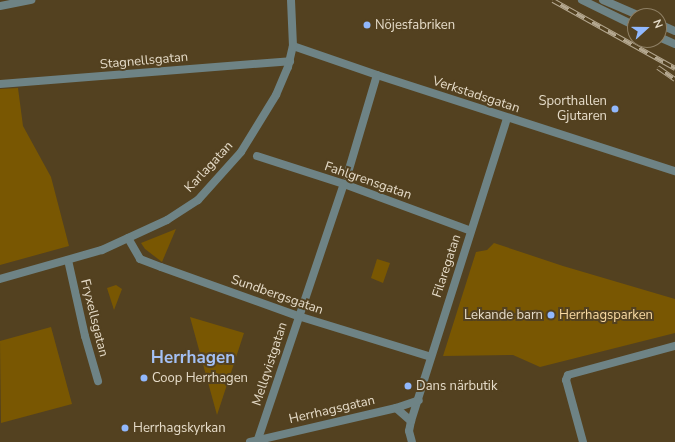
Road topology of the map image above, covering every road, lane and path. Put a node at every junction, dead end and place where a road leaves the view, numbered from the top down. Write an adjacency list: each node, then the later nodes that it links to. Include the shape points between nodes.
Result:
1 (31, 0): 5 (street)
2 (291, 0): 8 (street, Karlagatan)
3 (582, 0): 7 (street)
4 (603, 0): 6 (street)
5 (0, 6)
6 (627, 10)
7 (627, 22)
8 (293, 46): 9 (street, Karlagatan); 10 (street, Verkstadsgatan)
9 (290, 61): 11 (street, Stagnellsgatan); 17 (street, Karlagatan, via 276,95 241,152 223,173 198,200 167,220)
10 (377, 75): 12 (street, Verkstadsgatan); 15 (street, Mellqvistgatan)
11 (0, 84)
12 (507, 118): 14 (street, Verkstadsgatan); 16 (street, Filaregatan)
13 (257, 156): 15 (street, Fahlgrensgatan)
14 (675, 171)
15 (345, 180): 16 (street, Fahlgrensgatan); 20 (street, Mellqvistgatan)
16 (471, 231): 22 (street, Filaregatan)
17 (128, 238): 18 (street, Karlagatan, via 102,250); 20 (street, Sundbergsgatan, via 140,258)
18 (68, 260): 19 (street, Karlagatan); 23 (street, Fryxellsgatan)
19 (0, 279)
20 (298, 316): 22 (street, Sundbergsgatan); 27 (street, Mellqvistgatan)
21 (675, 346): 29 (street, via 568,375 566,380)
22 (431, 357): 24 (street, Filaregatan)
23 (98, 381)
24 (419, 400): 25 (street, Herrhagsgatan); 26 (street, Filaregatan)
25 (396, 408): 26 (street); 27 (street, Herrhagsgatan)
26 (411, 421): 28 (street, via 409,431)
27 (254, 441)
28 (412, 442)
29 (583, 442)

